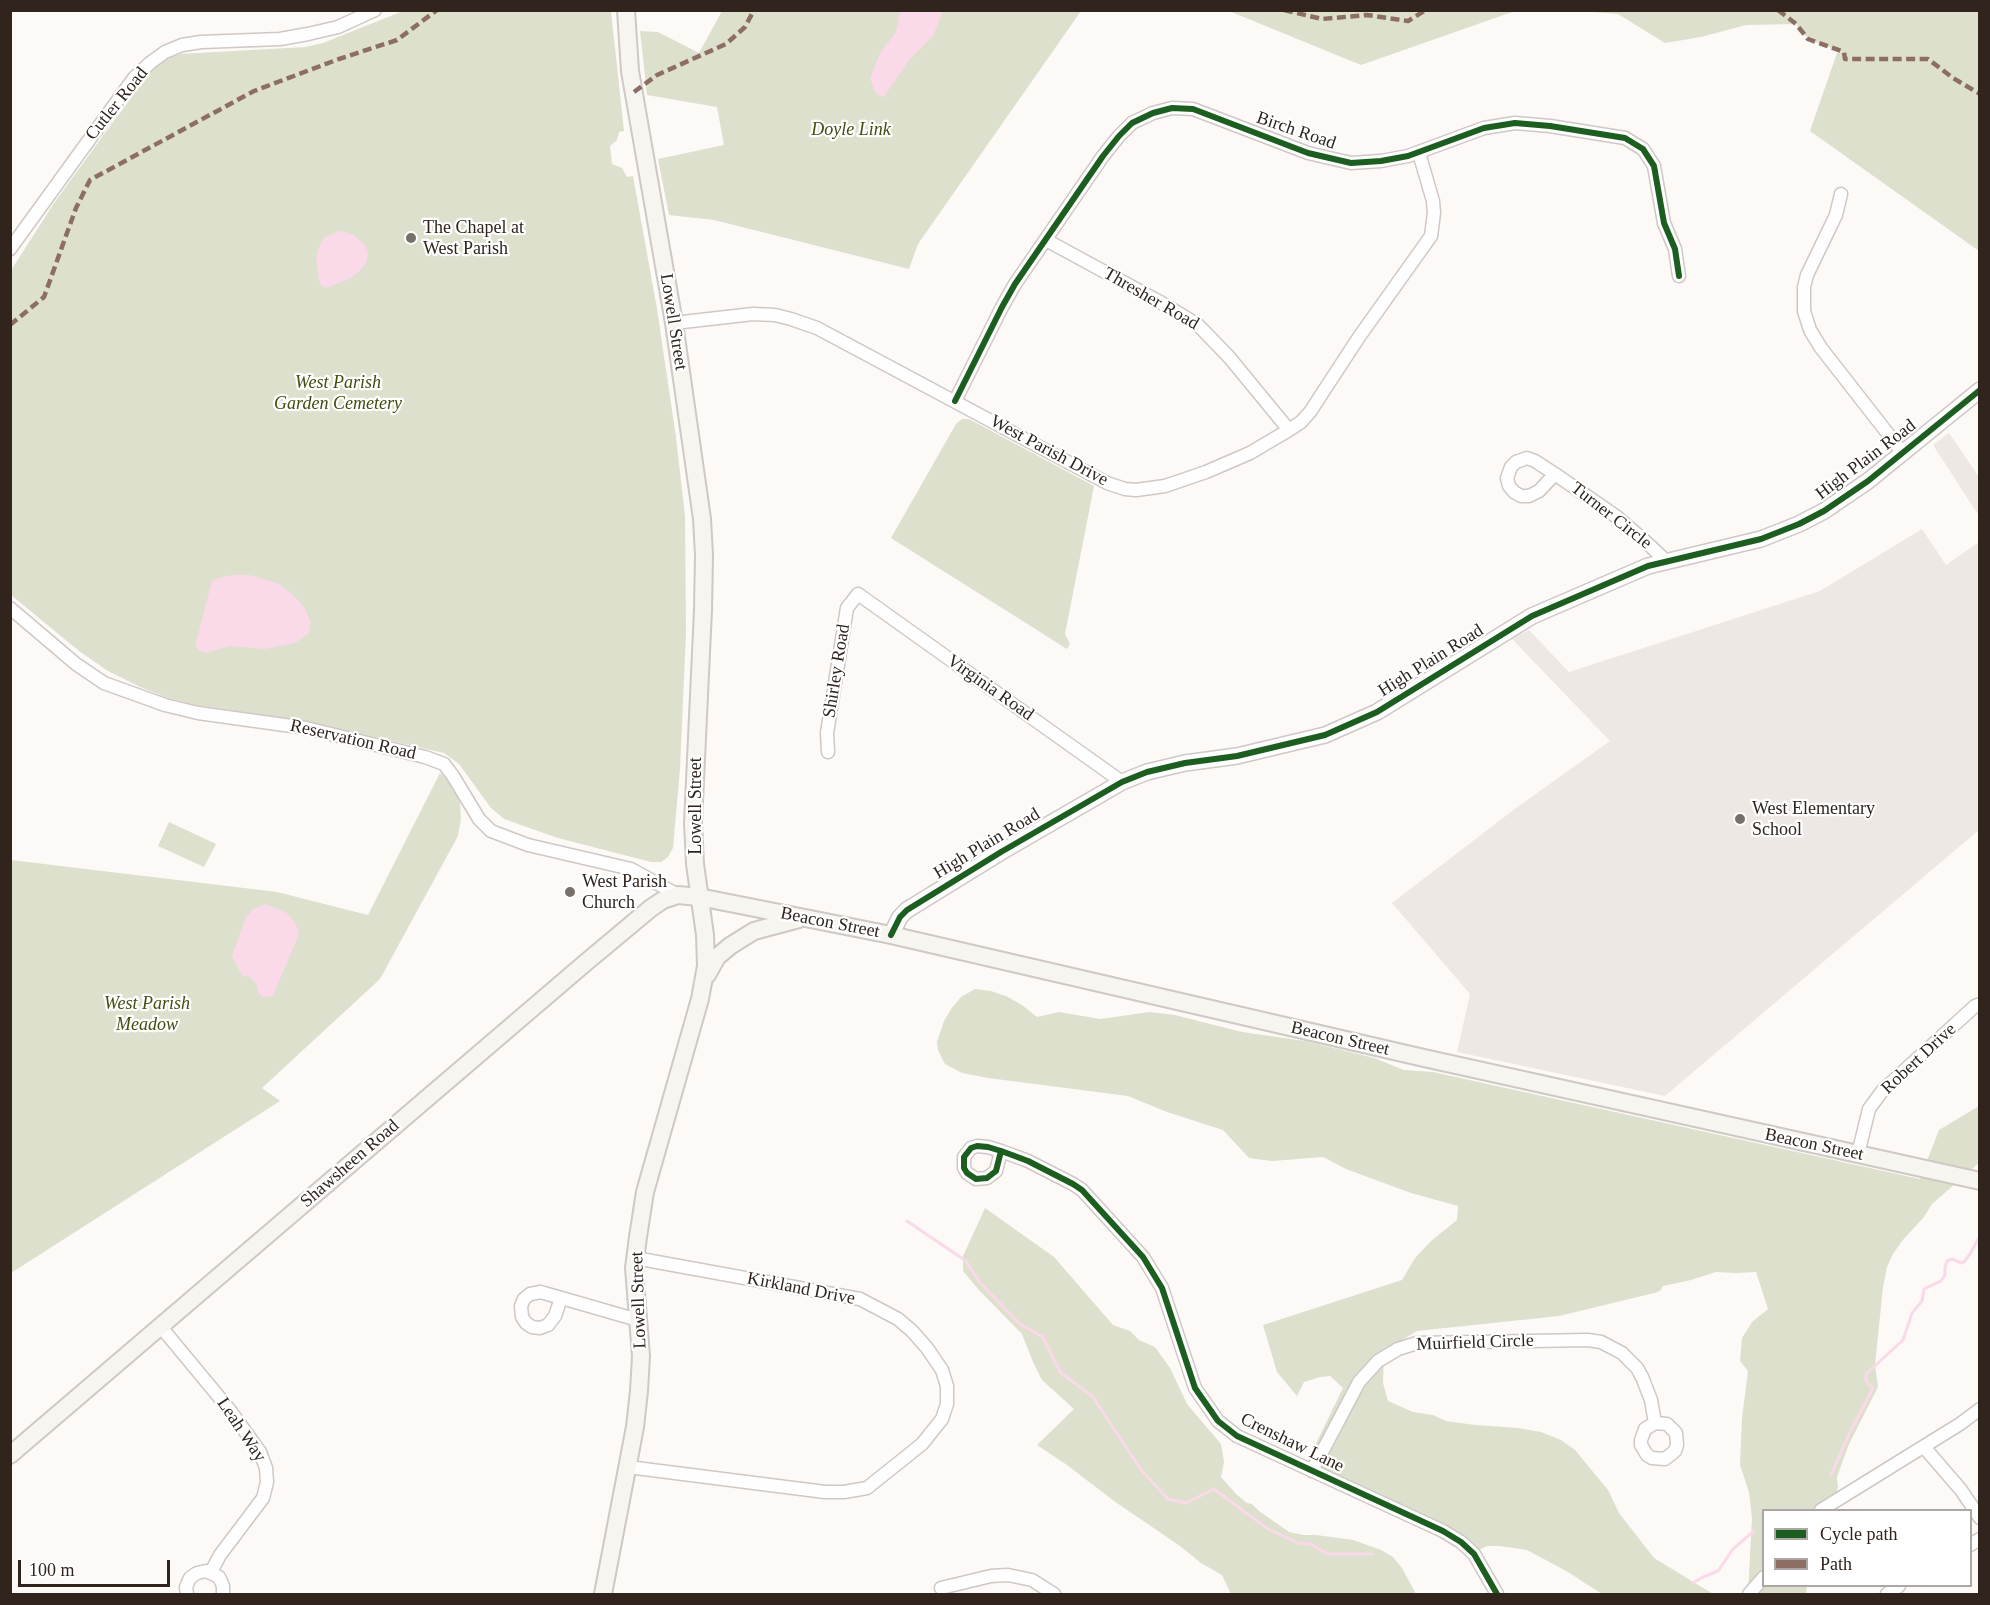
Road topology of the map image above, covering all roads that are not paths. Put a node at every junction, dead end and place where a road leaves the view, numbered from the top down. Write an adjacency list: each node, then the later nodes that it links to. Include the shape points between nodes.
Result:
1 (375, 10): 6 (street, Cutler Road, via 338,27 308,34 201,42 165,52 134,78)
2 (626, 10): 8 (main road, Lowell Street, via 630,71)
3 (1419, 153): 5 (street, Birch Road, via 1374,162 1337,161 1193,110 1163,110 1132,123 1119,136); 7 (street, Birch Road, via 1484,128 1515,123 1631,140 1643,148 1654,166); 11 (street, West Parish Drive, via 1433,201 1431,236 1311,412)
4 (1841, 194): 12 (street, via 1836,215 1807,275 1804,311 1821,348)
5 (1046, 240): 10 (street, Birch Road, via 1002,307); 11 (street, Thresher Road, via 1198,325)
6 (10, 249)
7 (1679, 276)
8 (674, 323): 10 (street, West Parish Drive, via 753,314 791,319 817,328); 20 (main road, Lowell Street, via 700,499 704,555 693,823)
9 (1980, 390): 12 (street, High Plain Road)
10 (956, 401): 11 (street, West Parish Drive, via 1107,483 1136,490 1165,486 1206,472)
11 (1289, 430)
12 (1903, 453): 14 (street, High Plain Road, via 1846,496 1790,528 1728,548)
13 (1555, 474): 14 (street, Turner Circle, via 1628,526)
14 (1665, 560): 18 (street, High Plain Road, via 1532,616 1377,712 1325,735 1237,756 1185,763)
15 (858, 594): 17 (street, Shirley Road, via 847,608 827,732); 18 (street, Virginia Road)
16 (10, 608): 19 (street, Reservation Road, via 104,683 165,705 306,728 426,757 444,764 491,831 527,844 631,869)
17 (828, 752)
18 (1122, 782): 22 (street, High Plain Road, via 908,909)
19 (678, 895): 20 (main road); 31 (main road, Shawsheen Road, via 663,900 602,948)
20 (699, 897): 21 (main road, Beacon Street); 23 (main road, Lowell Street, via 705,934)
21 (805, 918): 22 (main road, Beacon Street); 23 (main road, via 754,931 730,946 716,958)
22 (891, 935): 26 (main road, Beacon Street)
23 (704, 984): 28 (main road, Lowell Street, via 645,1192)
24 (1980, 1004): 26 (street, Robert Drive, via 1883,1090 1869,1108)
25 (1001, 1151): 37 (street, Crenshaw Lane, via 1074,1184 1143,1257 1162,1287 1195,1388 1218,1421 1237,1436)
26 (1858, 1154): 27 (main road, Beacon Street)
27 (1980, 1181)
28 (635, 1258): 30 (main road, Lowell Street); 36 (street, Kirkland Drive, via 860,1299 912,1331 942,1370 947,1395 942,1419 922,1444 867,1488 825,1492)
29 (561, 1298): 30 (street)
30 (638, 1320): 36 (main road, Lowell Street, via 639,1391)
31 (160, 1327): 35 (main road, Shawsheen Road); 40 (street, Leah Way, via 229,1409 260,1452 266,1468 263,1498)
32 (1980, 1408): 34 (street)
33 (1655, 1423): 37 (street, Muirfield Circle, via 1642,1377 1622,1353 1601,1342 1417,1342 1378,1361 1359,1382)
34 (1924, 1447): 38 (street); 39 (street)
35 (10, 1455)
36 (628, 1467): 45 (main road, Lowell Street)
37 (1312, 1471): 47 (street, Crenshaw Lane, via 1461,1542 1474,1554)
38 (1823, 1509)
39 (1980, 1518)
40 (211, 1572): 43 (street, via 193,1575); 44 (street, via 222,1581)
41 (1762, 1579): 48 (street)
42 (941, 1588): 46 (street, via 1008,1575 1032,1580)
43 (187, 1594)
44 (223, 1594)
45 (603, 1594)
46 (1054, 1594)
47 (1497, 1594)
48 (1749, 1594)

